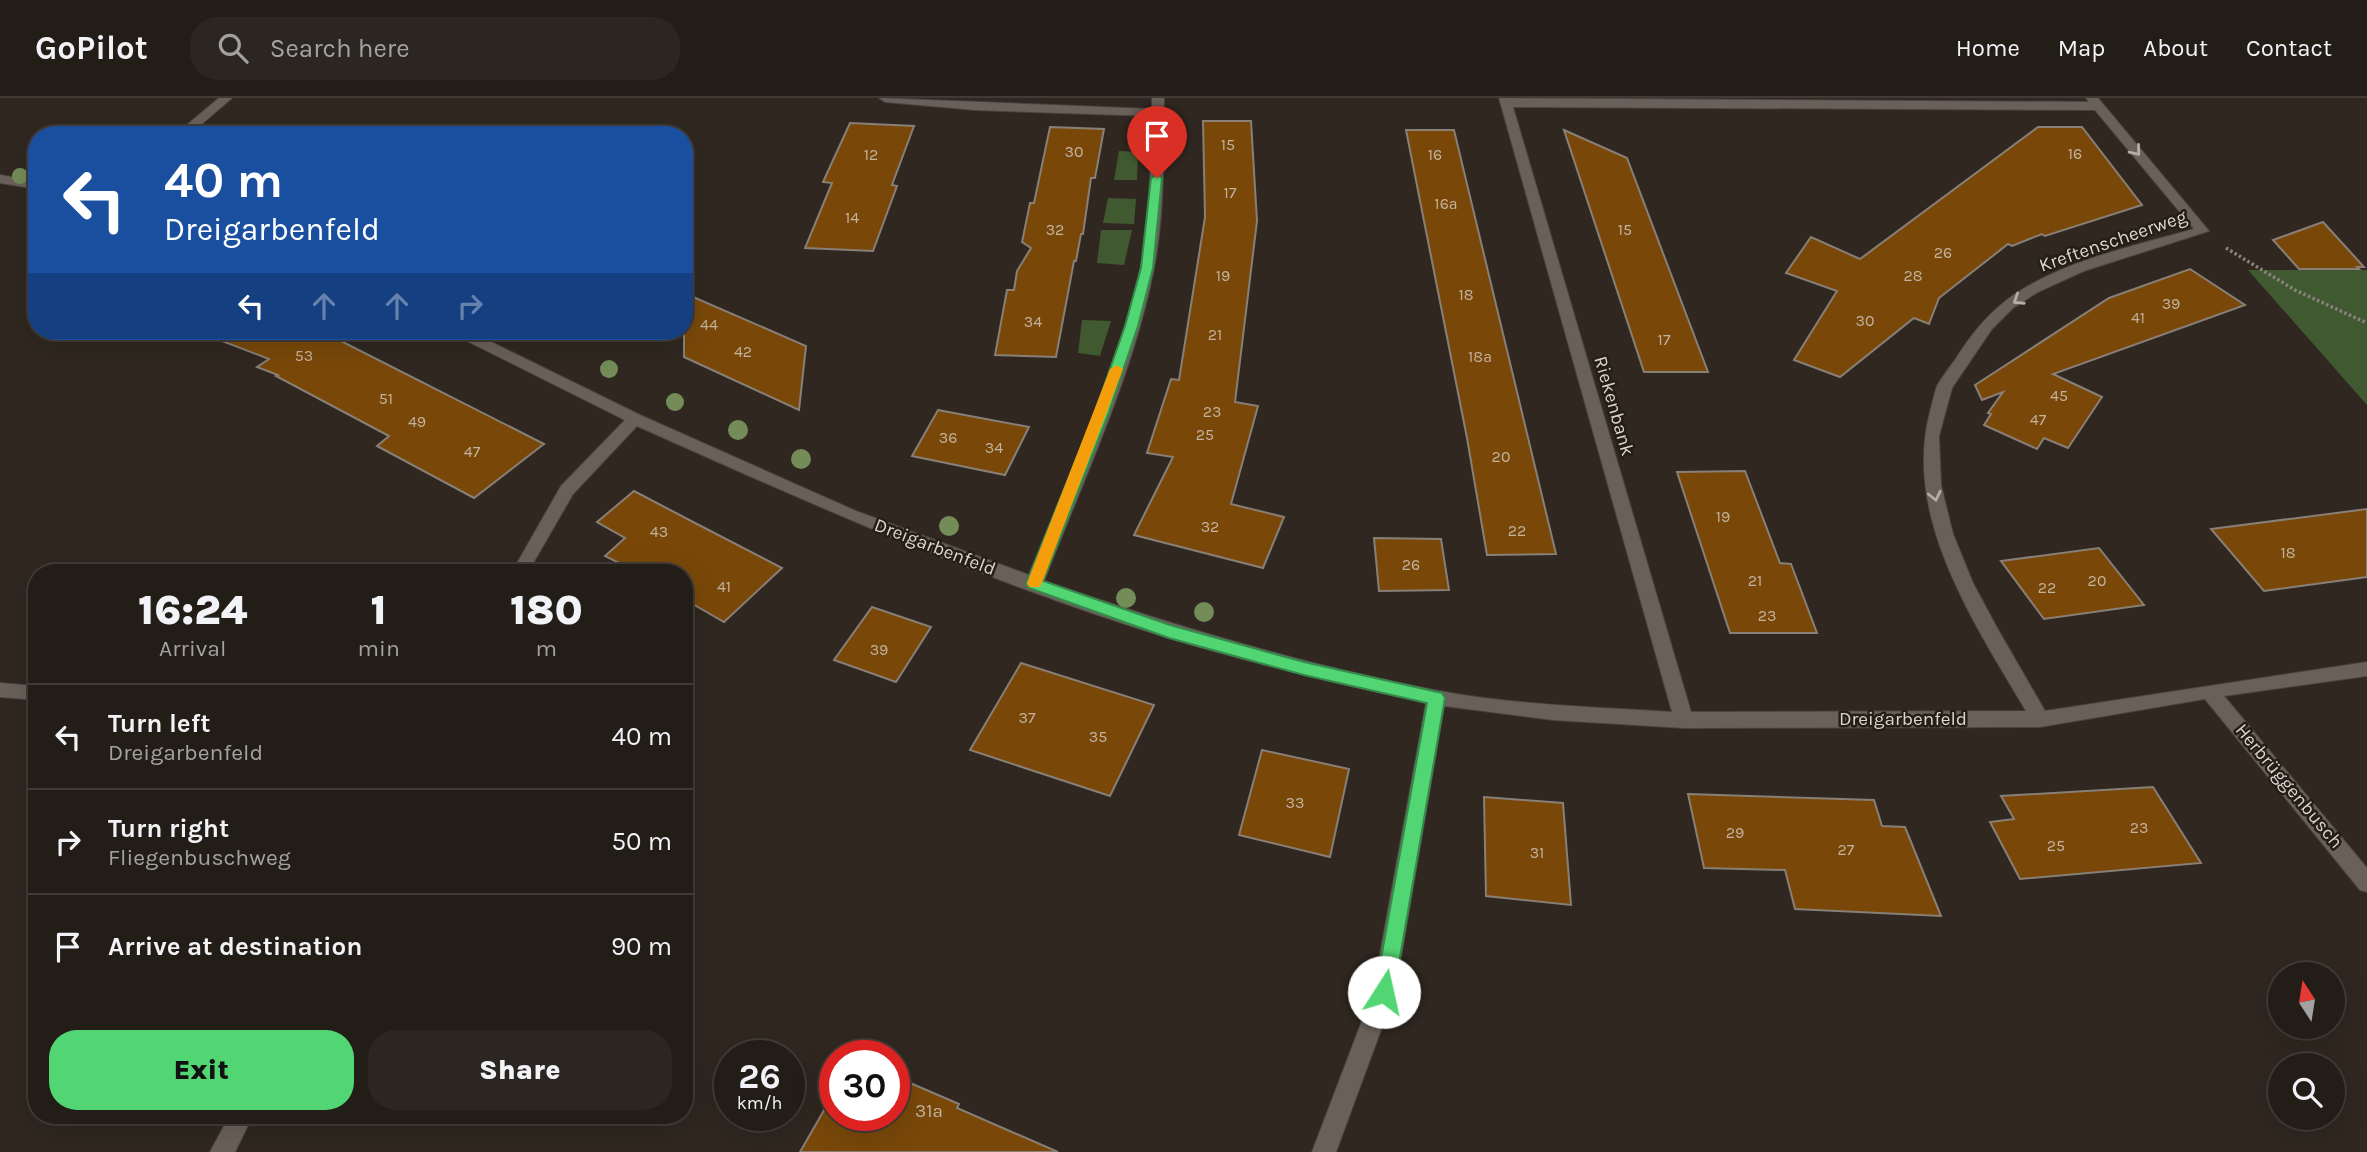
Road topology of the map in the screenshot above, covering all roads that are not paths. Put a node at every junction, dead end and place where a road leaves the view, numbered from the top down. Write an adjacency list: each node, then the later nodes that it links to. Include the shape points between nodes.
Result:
1 (226, 98): 7 (street)
2 (885, 98): 6 (street, via 975,106)
3 (1505, 101): 4 (street, Riekenbank); 20 (street, Riekenbank)
4 (1586, 101): 5 (street, Kreftenscheerweg, via 1688,105)
5 (2096, 102): 19 (street, Kreftenscheerweg, one-way to 19, via 2202,231 2060,277 2014,301 1963,353 1947,379 1933,420 1930,474 1944,535 1969,595)
6 (1158, 106): 13 (street, via 1156,200 1147,268 1132,326)
7 (192, 126)
8 (0, 180): 9 (street)
9 (28, 183)
10 (476, 340): 11 (street, Dreigarbenfeld)
11 (635, 419): 12 (street, via 567,490); 13 (street, Dreigarbenfeld, via 850,514)
12 (525, 564)
13 (1034, 584): 18 (street, Dreigarbenfeld, via 1169,631)
14 (2367, 669): 16 (street, Dreigarbenfeld)
15 (0, 690): 17 (street)
16 (2209, 691): 19 (street, Dreigarbenfeld); 21 (street, Herbrüggenbusch)
17 (28, 692)
18 (1436, 698): 20 (street, Dreigarbenfeld, via 1553,712); 24 (street, via 1384,992)
19 (2040, 719): 20 (street, Dreigarbenfeld)
20 (1684, 720)
21 (2367, 883)
22 (237, 1124): 23 (street)
23 (222, 1152)
24 (1324, 1152)

